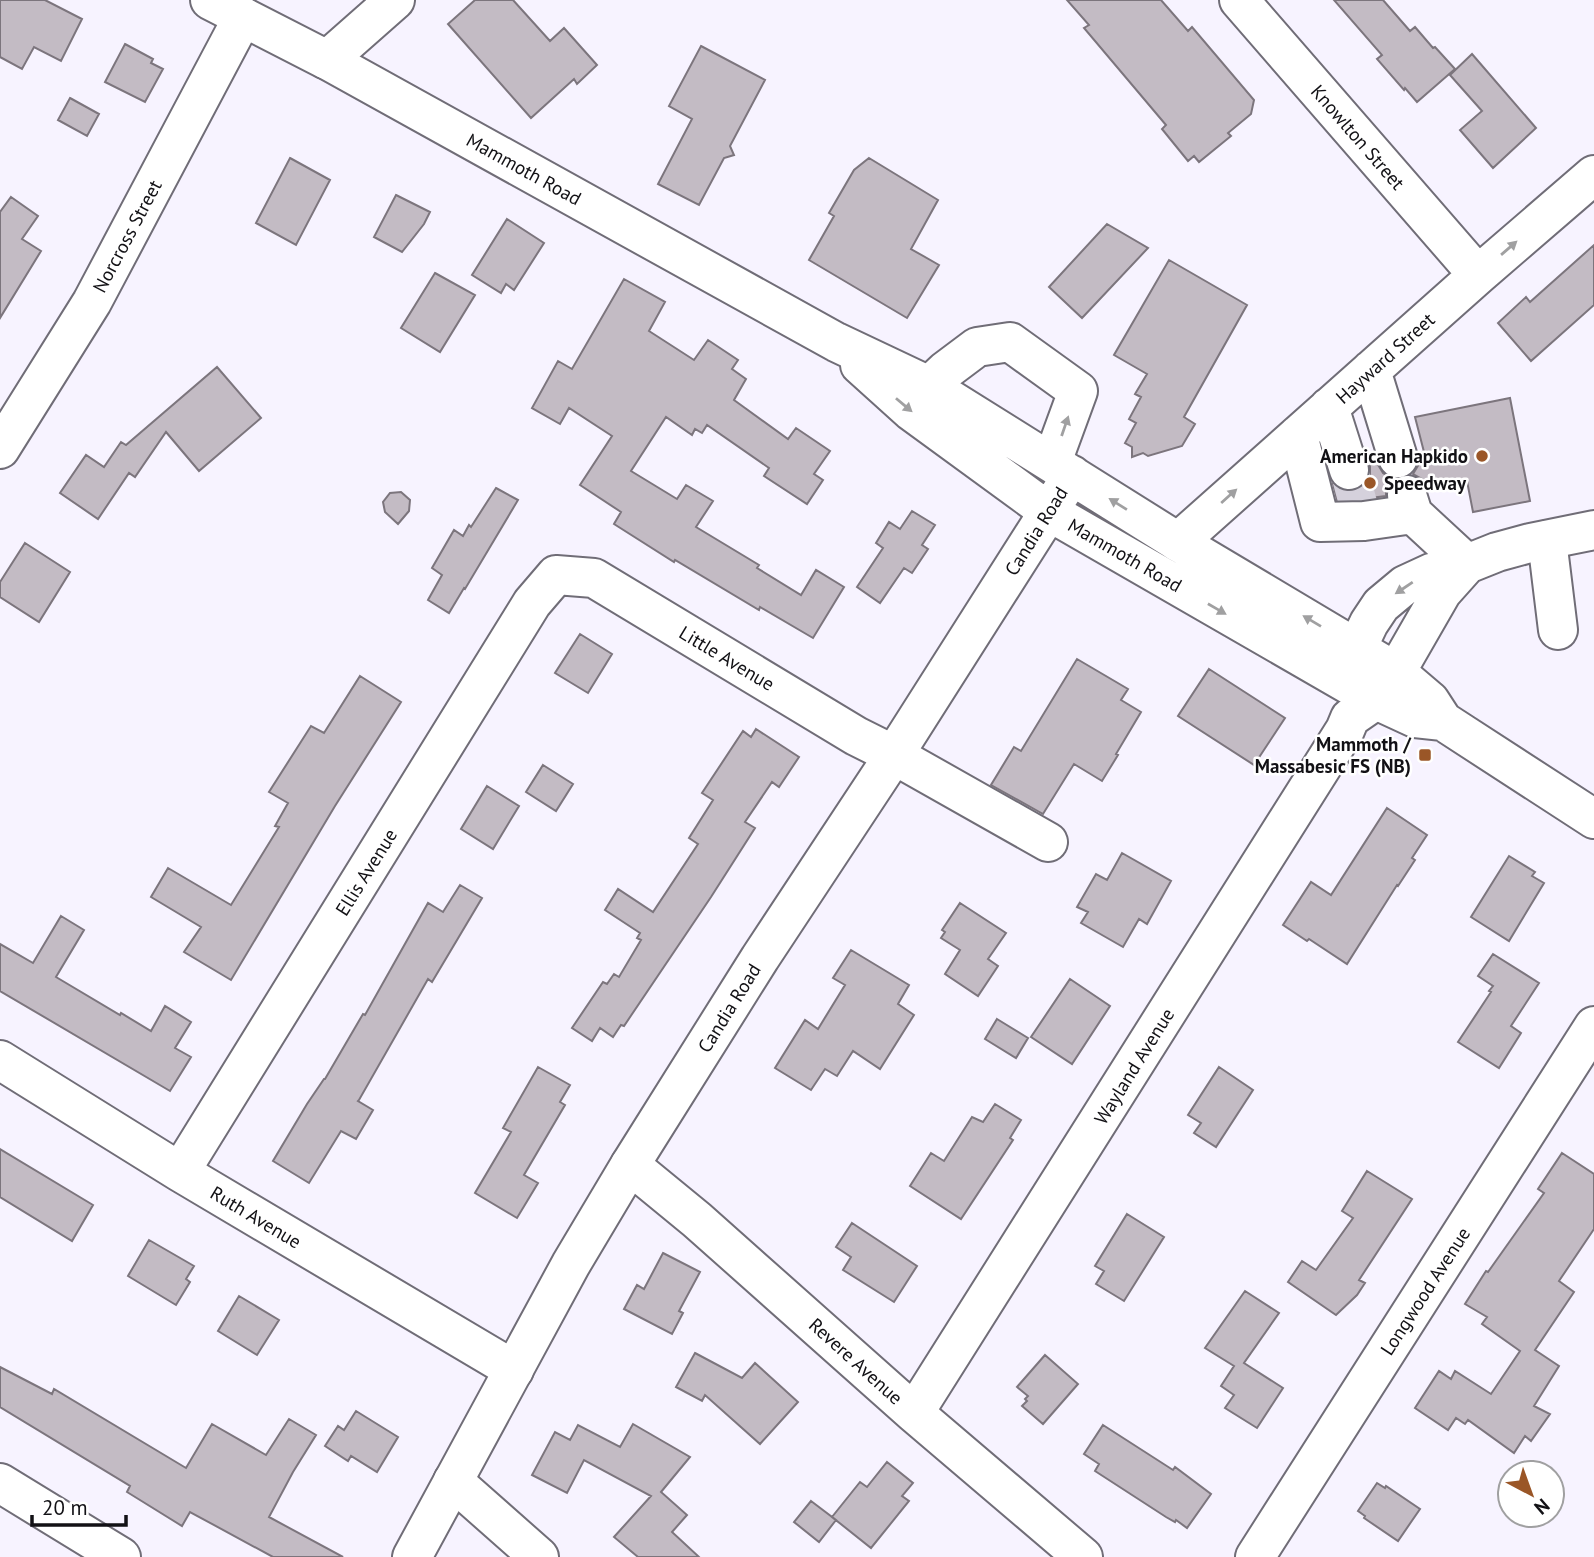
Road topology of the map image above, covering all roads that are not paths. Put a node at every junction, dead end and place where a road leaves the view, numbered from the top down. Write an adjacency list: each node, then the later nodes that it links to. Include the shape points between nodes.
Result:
1 (395, 0): 4 (street)
2 (1239, 0): 6 (street, Knowlton Street)
3 (227, 9): 4 (street, Mammoth Road); 12 (street, Norcross Street, via 92,302)
4 (327, 60): 7 (street, Mammoth Road)
5 (1594, 176): 6 (street, Hayward Street, one-way to 5)
6 (1478, 275): 8 (street, Hayward Street)
7 (836, 342): 9 (street, Mammoth Road); 16 (street, Mammoth Road, one-way to 16, via 911,411)
8 (1371, 370): 10 (street, Hayward Street); 13 (street)
9 (929, 386): 14 (street, Mammoth Road); 14 (street, Candia Road, one-way to 9, via 1077,391 1010,342 977,347)
10 (1329, 407): 11 (street, Hayward Street); 15 (street)
11 (1298, 435): 19 (street, Hayward Street, one-way to 11); 20 (street, via 1320,522 1410,505)
12 (0, 450)
13 (1398, 458)
14 (1062, 468): 16 (street, Candia Road); 19 (street, Mammoth Road, one-way to 14)
15 (1349, 470)
16 (1048, 510): 24 (street, Mammoth Road, one-way to 24); 25 (street, Candia Road)
17 (1594, 530): 18 (street)
18 (1547, 540): 20 (street); 22 (street)
19 (1178, 542): 23 (street, Mammoth Road, one-way to 19)
20 (1467, 564): 23 (street, one-way to 23, via 1405,585 1381,605); 24 (street, Wayland Avenue)
21 (556, 575): 25 (street, Little Avenue, via 594,578); 31 (street, Ellis Avenue, via 532,603)
22 (1558, 630)
23 (1357, 648): 24 (street, Mammoth Road)
24 (1367, 694): 26 (street, Mammoth Road, via 1430,701 1443,721); 33 (street, Wayland Avenue)
25 (894, 755): 27 (street, Little Avenue); 30 (street, Candia Road)
26 (1592, 813)
27 (1048, 842)
28 (1594, 1026): 40 (street, Longwood Avenue)
29 (0, 1060): 31 (street, Ruth Avenue)
30 (630, 1165): 32 (street, Candia Road); 33 (street, Revere Avenue)
31 (180, 1172): 32 (street, Ruth Avenue)
32 (514, 1370): 34 (street, Candia Road)
33 (914, 1413): 39 (street, Revere Avenue)
34 (453, 1481): 37 (street, Candia Road); 38 (street)
35 (0, 1483): 36 (street)
36 (121, 1557)
37 (412, 1557)
38 (539, 1557)
39 (1083, 1557)
40 (1255, 1557)

